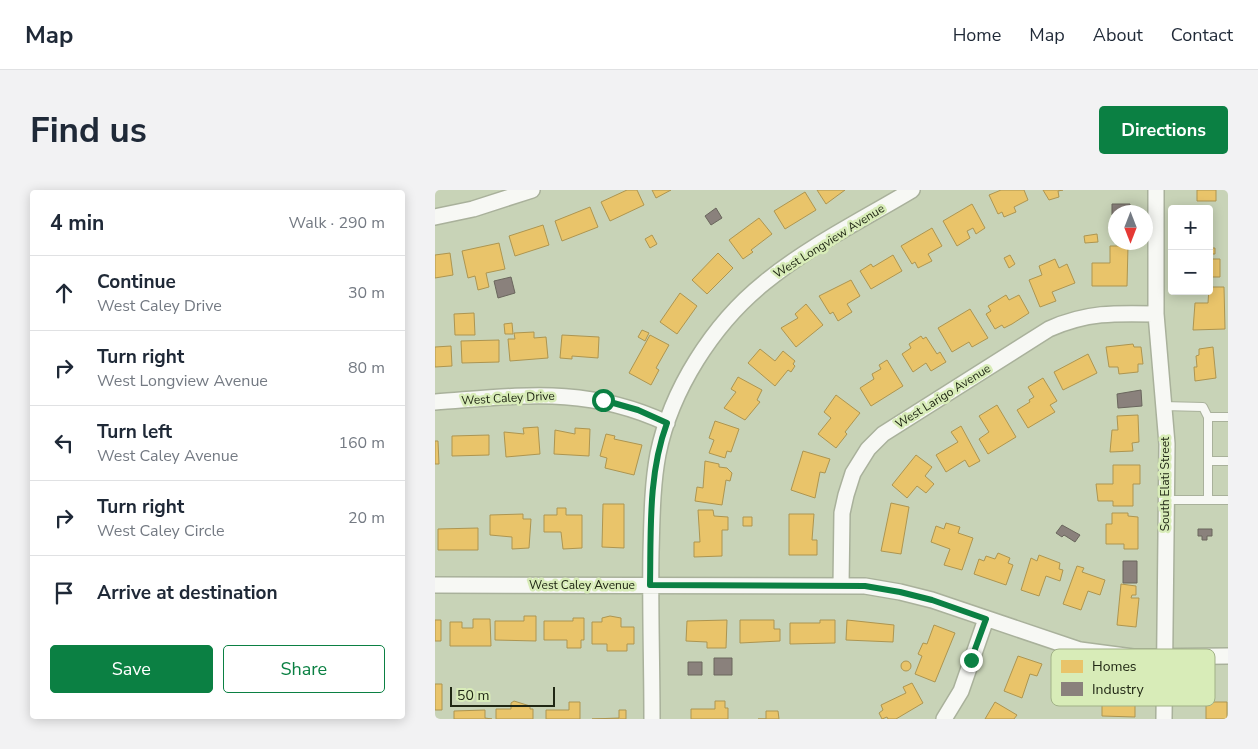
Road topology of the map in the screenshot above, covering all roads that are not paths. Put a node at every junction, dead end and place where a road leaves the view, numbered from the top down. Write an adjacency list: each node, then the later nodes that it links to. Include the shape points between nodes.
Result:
1 (532, 190): 4 (street)
2 (912, 190): 10 (street, West Longview Avenue, via 791,262 746,299 695,363)
3 (1156, 190): 5 (street, South Elati Street)
4 (435, 217)
5 (1156, 314): 7 (street, South Elati Street); 18 (street, West Larigo Avenue, via 1113,313 1067,321 1049,329 883,434 860,460 849,483 842,513)
6 (435, 402): 10 (street, West Caley Drive, via 550,394 581,396 638,410)
7 (1163, 406): 8 (lane, via 1203,407); 13 (street, South Elati Street, via 1167,444)
8 (1208, 417): 9 (lane); 11 (lane)
9 (1228, 417)
10 (667, 423): 17 (street, West Longview Avenue, via 658,454 652,496)
11 (1208, 461): 12 (lane); 14 (lane)
12 (1228, 461)
13 (1165, 500): 14 (lane); 21 (street, South Elati Street)
14 (1208, 500): 15 (lane)
15 (1228, 500)
16 (435, 585): 17 (street, West Caley Avenue)
17 (650, 585): 18 (street, West Caley Avenue); 25 (street, West Longview Avenue)
18 (841, 586): 19 (street, West Caley Avenue, via 900,592)
19 (986, 619): 20 (street, West Caley Avenue); 26 (street, via 961,691)
20 (1077, 649)
21 (1165, 649)
22 (1215, 656): 23 (street, West Caley Avenue)
23 (1228, 656)
24 (1164, 706): 27 (street, South Elati Street)
25 (653, 719)
26 (945, 719)
27 (1164, 719)

